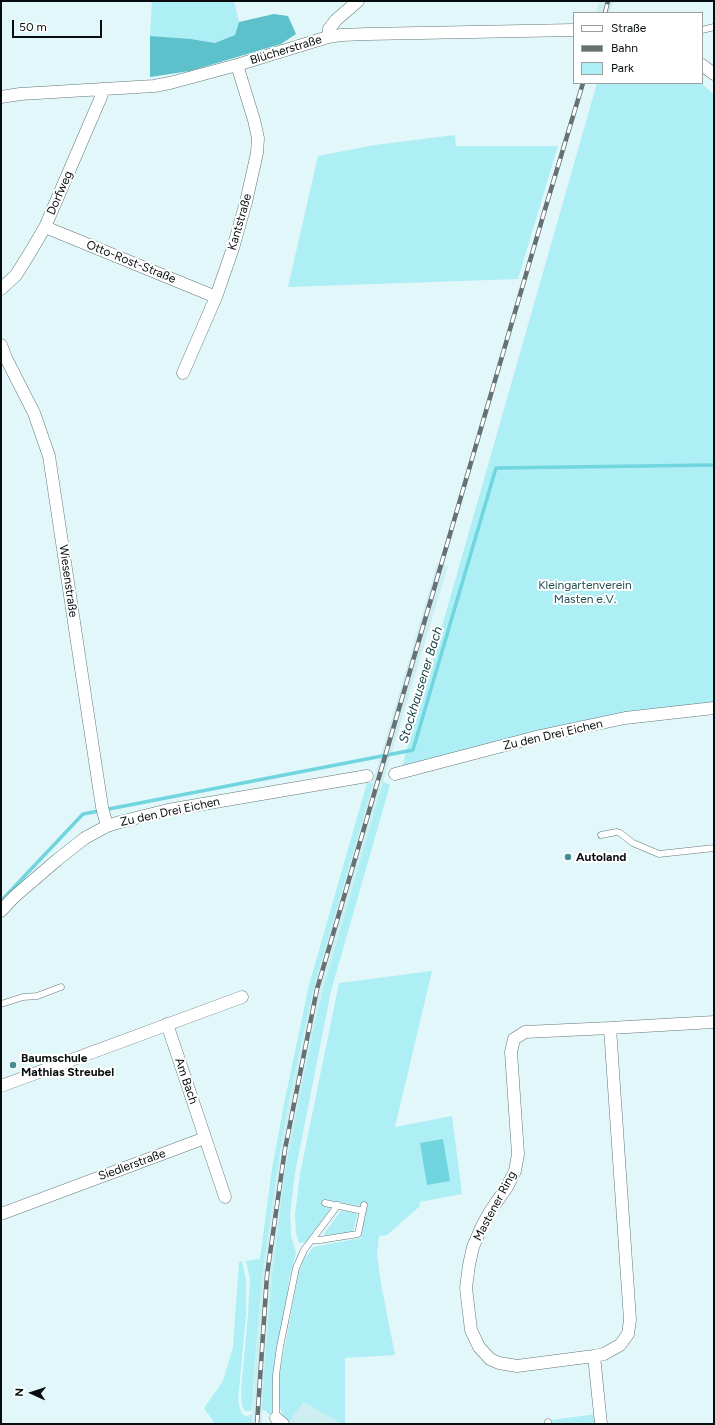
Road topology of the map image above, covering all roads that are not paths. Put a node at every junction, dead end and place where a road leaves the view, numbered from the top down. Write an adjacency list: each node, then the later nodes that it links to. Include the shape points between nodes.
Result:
1 (358, 1): 5 (street, via 336,20)
2 (714, 27): 4 (lane)
3 (573, 30): 5 (street, Blücherstraße)
4 (703, 30)
5 (328, 37): 6 (street, Blücherstraße)
6 (237, 65): 9 (street, Blücherstraße, via 154,86); 13 (street, Kantstraße, via 254,120 258,138 257,153 246,202)
7 (703, 65): 8 (street)
8 (714, 74)
9 (103, 89): 10 (street, Blücherstraße); 11 (street, Dorfweg)
10 (1, 97)
11 (45, 226): 12 (street, Dorfweg, via 16,275); 13 (street, Otto-Rost-Straße)
12 (1, 289)
13 (216, 297): 15 (street, Kantstraße)
14 (1, 345): 19 (street, Wiesenstraße, via 34,413 49,456)
15 (183, 373)
16 (714, 708): 17 (street, Zu den Drei Eichen, via 625,718 540,736)
17 (395, 774)
18 (367, 776): 19 (street, Zu den Drei Eichen, via 168,810 120,822)
19 (105, 816): 22 (street, Zu den Drei Eichen, via 85,838 14,897)
20 (601, 835): 21 (lane, via 617,832 633,843 658,854)
21 (714, 848)
22 (1, 911)
23 (61, 987): 25 (lane, via 37,996 23,997)
24 (242, 997): 27 (street)
25 (1, 1004)
26 (714, 1022): 28 (street, Mastener Ring)
27 (167, 1024): 29 (street); 30 (street, Am Bach)
28 (610, 1028): 36 (street, Mastener Ring, via 630,1320 628,1334 620,1345 604,1354); 36 (street, Mastener Ring, via 525,1032 514,1039 511,1052 518,1154 515,1171 482,1226 473,1247 466,1288 471,1330 479,1347 490,1359 517,1366)
29 (1, 1086)
30 (205, 1138): 31 (street); 34 (street, Siedlerstraße)
31 (225, 1197)
32 (325, 1203): 33 (lane)
33 (338, 1206): 35 (lane); 35 (lane, via 363,1208 358,1234)
34 (1, 1214)
35 (313, 1240): 37 (lane, via 301,1256 293,1281 280,1347 276,1375)
36 (594, 1356): 38 (street)
37 (280, 1421)
38 (601, 1424)

